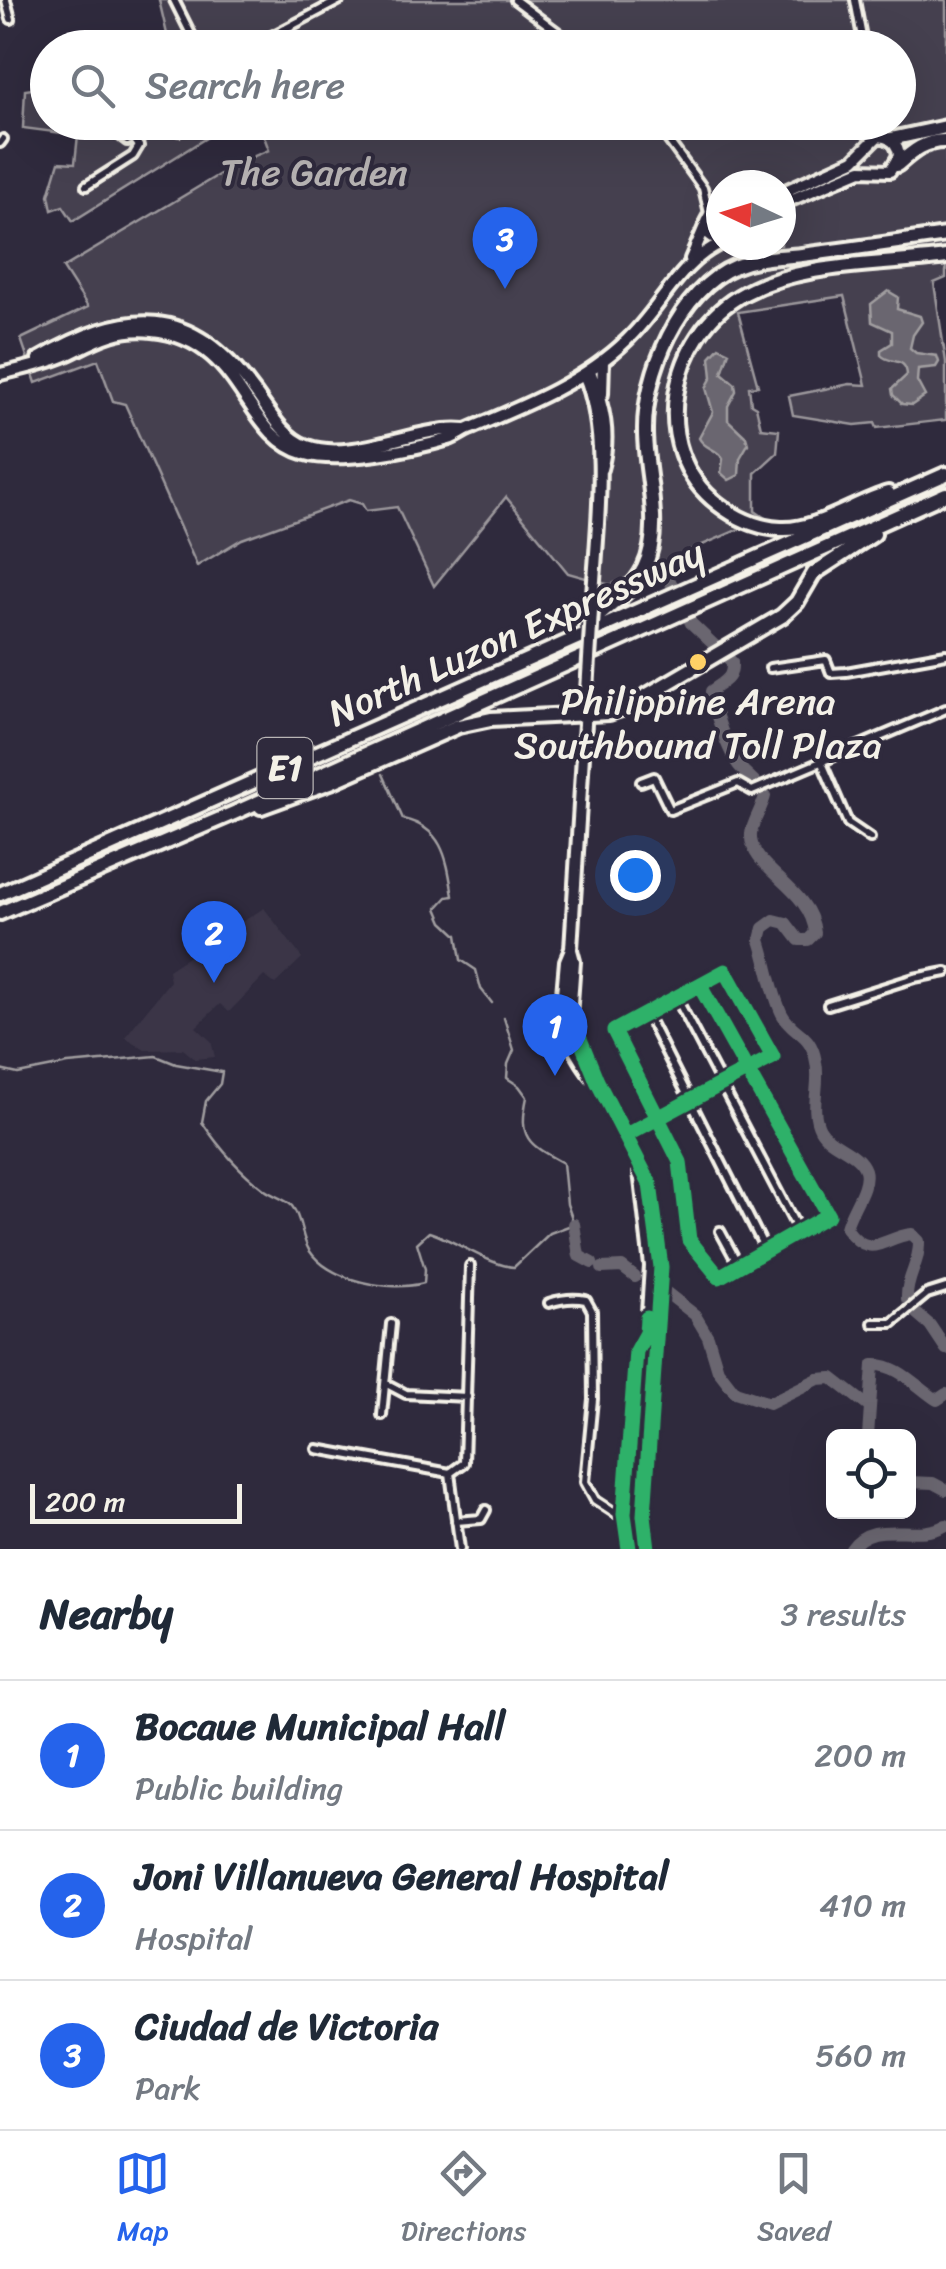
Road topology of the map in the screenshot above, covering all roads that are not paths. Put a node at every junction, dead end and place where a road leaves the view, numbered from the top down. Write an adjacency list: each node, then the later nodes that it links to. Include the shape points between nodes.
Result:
1 (6, 0): 6 (street)
2 (174, 0): 7 (street)
3 (340, 0): 8 (street)
4 (514, 0): 9 (street)
5 (855, 0): 10 (street)
6 (11, 20)
7 (189, 30)
8 (284, 30)
9 (554, 30)
10 (861, 30)
11 (946, 127): 12 (highway)
12 (916, 133)
13 (135, 140): 20 (street, via 133,156)
14 (668, 140): 23 (street, via 703,188)
15 (873, 140): 19 (main road)
16 (891, 140): 18 (main road, via 899,151)
17 (946, 141): 18 (highway, via 934,140)
18 (897, 164): 19 (main road, via 886,172)
19 (858, 165): 21 (main road); 22 (main road)
20 (86, 186)
21 (796, 188)
22 (796, 196)
23 (706, 205)
24 (706, 222): 28 (main road)
25 (946, 235): 36 (highway, via 763,256 730,268 696,297 666,336 649,400 645,566)
26 (706, 253): 28 (main road)
27 (946, 256): 34 (highway, via 800,274 743,294 720,310 694,345 675,406 678,448 694,481 726,510 762,527 801,528)
28 (688, 264): 29 (main road)
29 (603, 360): 30 (main road); 33 (main road)
30 (587, 372): 32 (main road); 33 (main road)
31 (0, 374): 32 (main road, via 112,325 139,322 202,337 224,353 282,436 310,448 357,452 466,430)
32 (566, 385): 33 (main road)
33 (598, 407): 40 (main road, bridge)
34 (944, 475): 36 (highway, North Luzon Expressway / E1)
35 (940, 497): 40 (highway, via 827,562 782,616 627,707); 43 (highway, North Luzon Expressway / E1)
36 (569, 642): 45 (highway, North Luzon Expressway / E1)
37 (946, 654): 38 (street, via 846,672 831,672 826,660)
38 (770, 668)
39 (946, 709): 41 (street)
40 (586, 714): 43 (highway, via 458,726 275,804); 52 (main road)
41 (822, 763): 42 (street, via 754,790 738,782 670,810 654,777); 44 (street, via 848,823)
42 (641, 782)
43 (234, 812): 46 (highway, North Luzon Expressway / E1)
44 (870, 838)
45 (0, 894)
46 (1, 913)
47 (946, 972): 50 (street)
48 (700, 986): 49 (street); 54 (street); 54 (street, via 725,970 773,1057)
49 (676, 997): 51 (street); 55 (street)
50 (828, 1006)
51 (646, 1014): 56 (street); 57 (street, via 614,1031)
52 (566, 1016): 53 (main road, via 574,1022); 53 (main road, via 555,1025)
53 (568, 1032): 58 (main road)
54 (748, 1070): 55 (street); 60 (street, via 828,1215)
55 (722, 1084): 56 (street); 60 (street)
56 (690, 1101): 57 (street); 61 (street)
57 (658, 1118): 58 (street); 63 (street, via 680,1162 689,1240 720,1278)
58 (626, 1135): 66 (main road, via 639,1164 656,1266)
59 (720, 1231): 63 (street)
60 (798, 1232): 61 (street)
61 (766, 1251): 63 (street)
62 (470, 1266): 71 (street)
63 (739, 1266)
64 (946, 1288): 67 (street, via 927,1294 892,1323)
65 (548, 1303): 76 (street, via 586,1300 592,1311 585,1482 595,1500)
66 (653, 1306): 69 (main road); 81 (main road)
67 (873, 1323)
68 (391, 1324): 70 (street)
69 (646, 1333): 76 (street, via 636,1351); 80 (main road, via 634,1516)
70 (387, 1384): 71 (street, via 406,1394); 72 (street)
71 (467, 1396): 74 (street, via 464,1463)
72 (382, 1414)
73 (317, 1449): 74 (street)
74 (450, 1473): 77 (street)
75 (486, 1510): 77 (street, via 481,1519)
76 (624, 1514): 79 (street)
77 (456, 1521): 78 (street)
78 (460, 1549)
79 (628, 1549)
80 (638, 1549)
81 (648, 1549)

